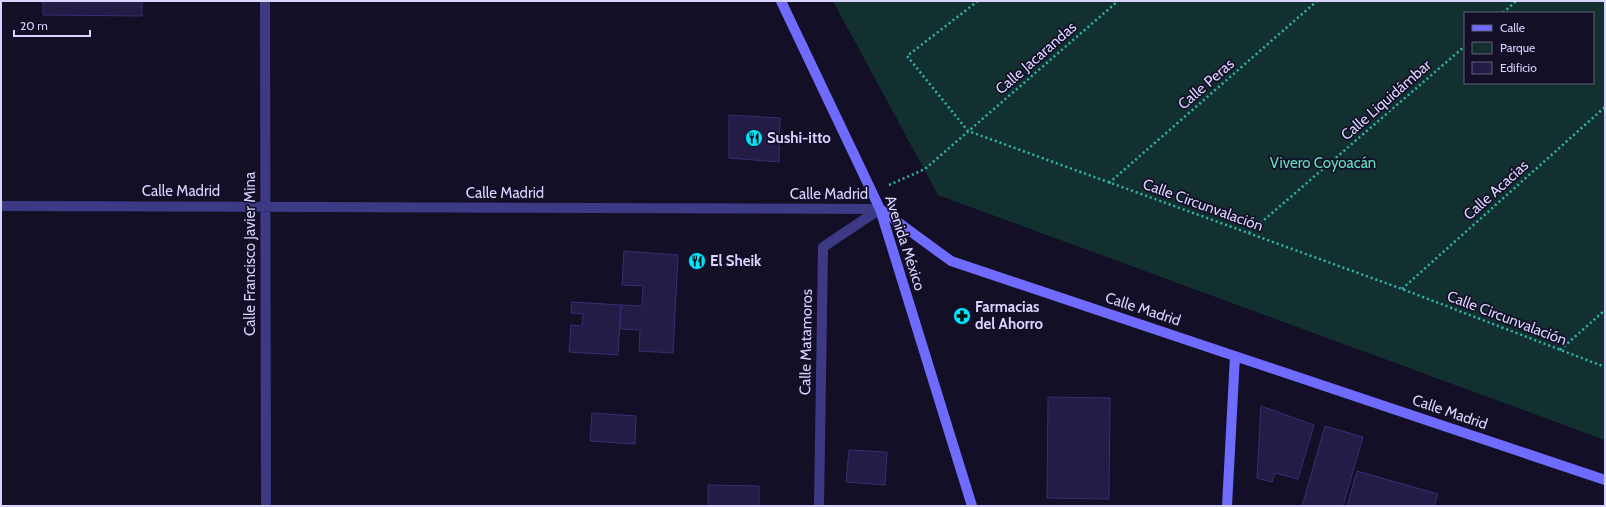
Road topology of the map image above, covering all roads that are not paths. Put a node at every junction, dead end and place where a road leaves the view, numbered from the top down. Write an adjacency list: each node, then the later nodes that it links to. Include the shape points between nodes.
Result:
1 (265, 1): 4 (street, Calle Francisco Javier Mina)
2 (781, 1): 5 (street, Avenida México)
3 (1, 206): 4 (street, Calle Madrid)
4 (265, 207): 5 (street, Calle Madrid); 8 (street, Calle Francisco Javier Mina)
5 (880, 209): 6 (street, Calle Madrid, via 951,261); 9 (street, Calle Matamoros, via 823,247); 10 (street, Avenida México)
6 (1236, 356): 7 (street, Calle Madrid); 11 (street)
7 (1605, 480)
8 (266, 506)
9 (819, 506)
10 (972, 506)
11 (1227, 506)

